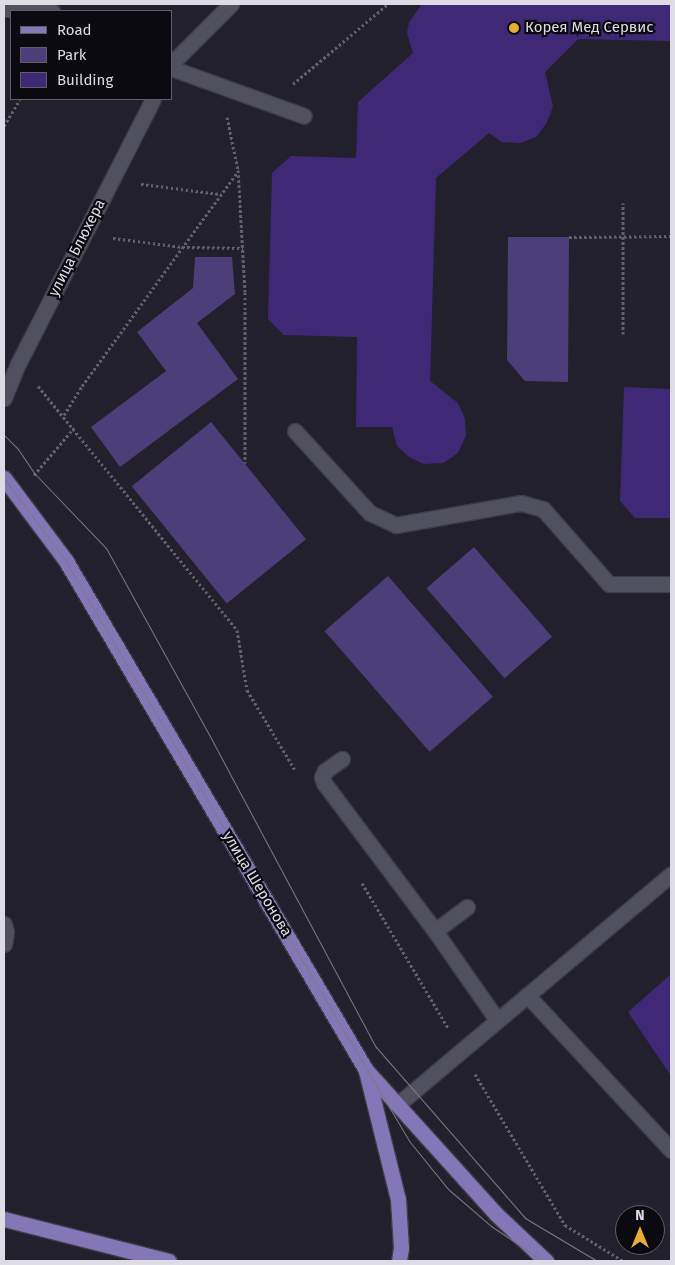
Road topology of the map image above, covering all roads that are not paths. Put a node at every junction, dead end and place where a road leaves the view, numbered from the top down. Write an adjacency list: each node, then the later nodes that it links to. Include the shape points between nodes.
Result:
1 (231, 4): 4 (street)
2 (4, 9): 3 (street)
3 (28, 10)
4 (172, 65)
5 (172, 66): 7 (street)
6 (151, 100): 8 (street, улица Блюхера)
7 (304, 116)
8 (4, 398)
9 (295, 431): 11 (street, via 370,513 396,525 521,503 543,509 609,584)
10 (4, 478): 20 (main road, улица Шеронова, via 66,561)
11 (671, 584)
12 (342, 759): 16 (street, via 325,771 324,782)
13 (671, 874): 18 (street)
14 (467, 907): 16 (street)
15 (4, 924): 17 (street)
16 (435, 931): 19 (street)
17 (4, 944)
18 (527, 996): 19 (street); 22 (street)
19 (497, 1020): 21 (street)
20 (366, 1070): 21 (main road, улица Шеронова); 25 (main road, via 398,1199)
21 (397, 1105): 26 (main road, улица Шеронова, via 496,1214)
22 (671, 1150)
23 (4, 1218): 24 (main road)
24 (169, 1261)
25 (399, 1261)
26 (546, 1261)

